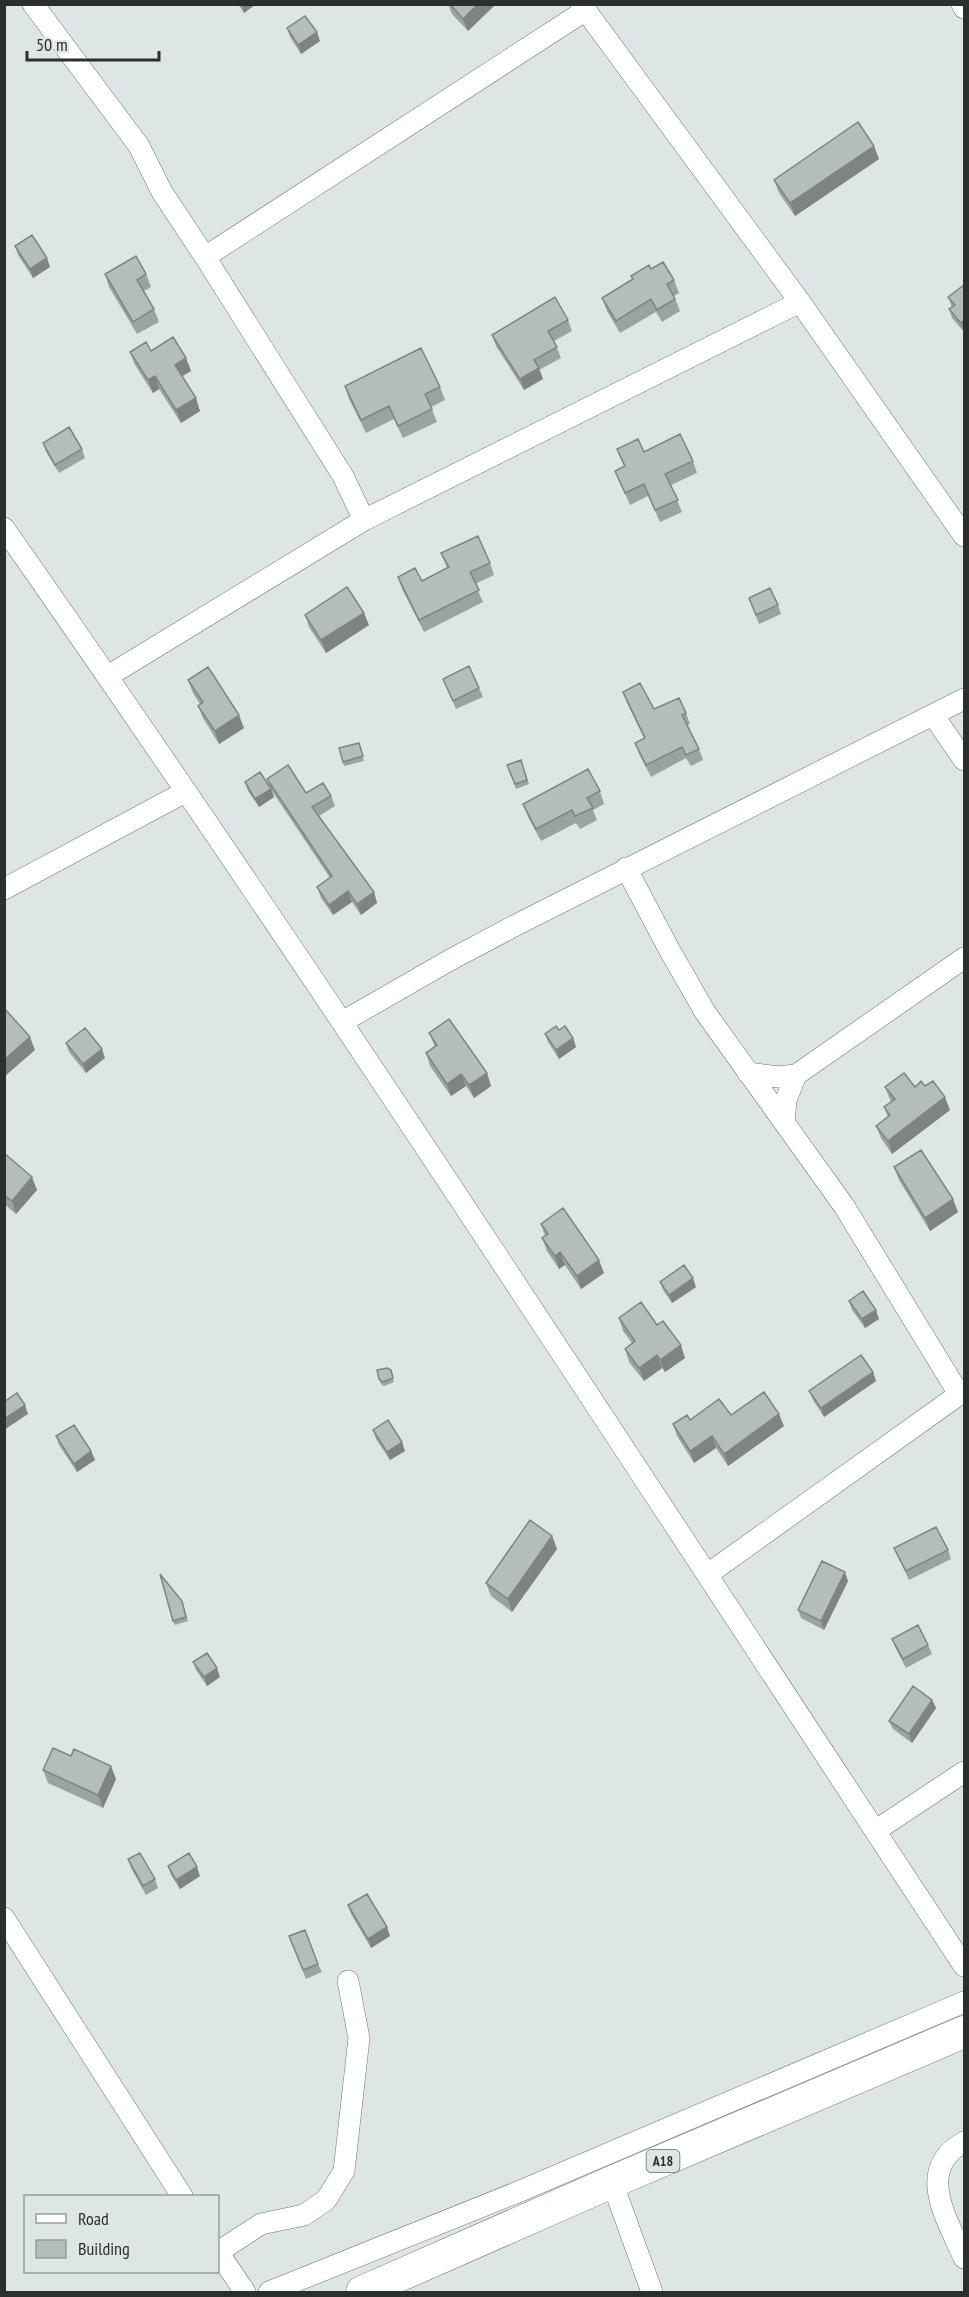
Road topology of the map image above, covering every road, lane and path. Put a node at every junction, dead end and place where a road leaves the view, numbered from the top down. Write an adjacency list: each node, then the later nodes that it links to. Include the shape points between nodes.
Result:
1 (33, 4): 3 (street, via 140,146 162,192)
2 (583, 8): 3 (street); 4 (street)
3 (206, 257): 5 (street, via 343,476)
4 (800, 302): 5 (street); 7 (street)
5 (364, 520): 8 (street)
6 (4, 528): 8 (street)
7 (964, 536)
8 (108, 676): 12 (street)
9 (964, 699): 10 (street)
10 (933, 715): 11 (street); 13 (street)
11 (964, 760)
12 (185, 792): 14 (street); 16 (street)
13 (626, 868): 16 (street, via 450,960); 17 (street, via 705,1012)
14 (4, 889)
15 (964, 958): 18 (street)
16 (342, 1022): 21 (street)
17 (748, 1073): 18 (street); 19 (street)
18 (796, 1075): 19 (street, via 786,1100)
19 (784, 1122): 20 (street, via 844,1206)
20 (962, 1393): 21 (street)
21 (708, 1574): 23 (street)
22 (964, 1772): 23 (street)
23 (875, 1831): 25 (street)
24 (4, 1918): 31 (street)
25 (964, 1966)
26 (348, 1981): 32 (street, via 360,2038 344,2171 326,2200 304,2215 261,2223)
27 (964, 2002): 36 (street, via 518,2192)
28 (964, 2032): 30 (highway, A18)
29 (964, 2142): 34 (street, via 942,2162 937,2181 940,2203)
30 (612, 2182): 37 (highway, A18); 38 (street)
31 (181, 2195)
32 (219, 2251)
33 (219, 2254): 35 (street)
34 (964, 2258)
35 (244, 2292)
36 (268, 2292)
37 (362, 2292)
38 (652, 2292)

